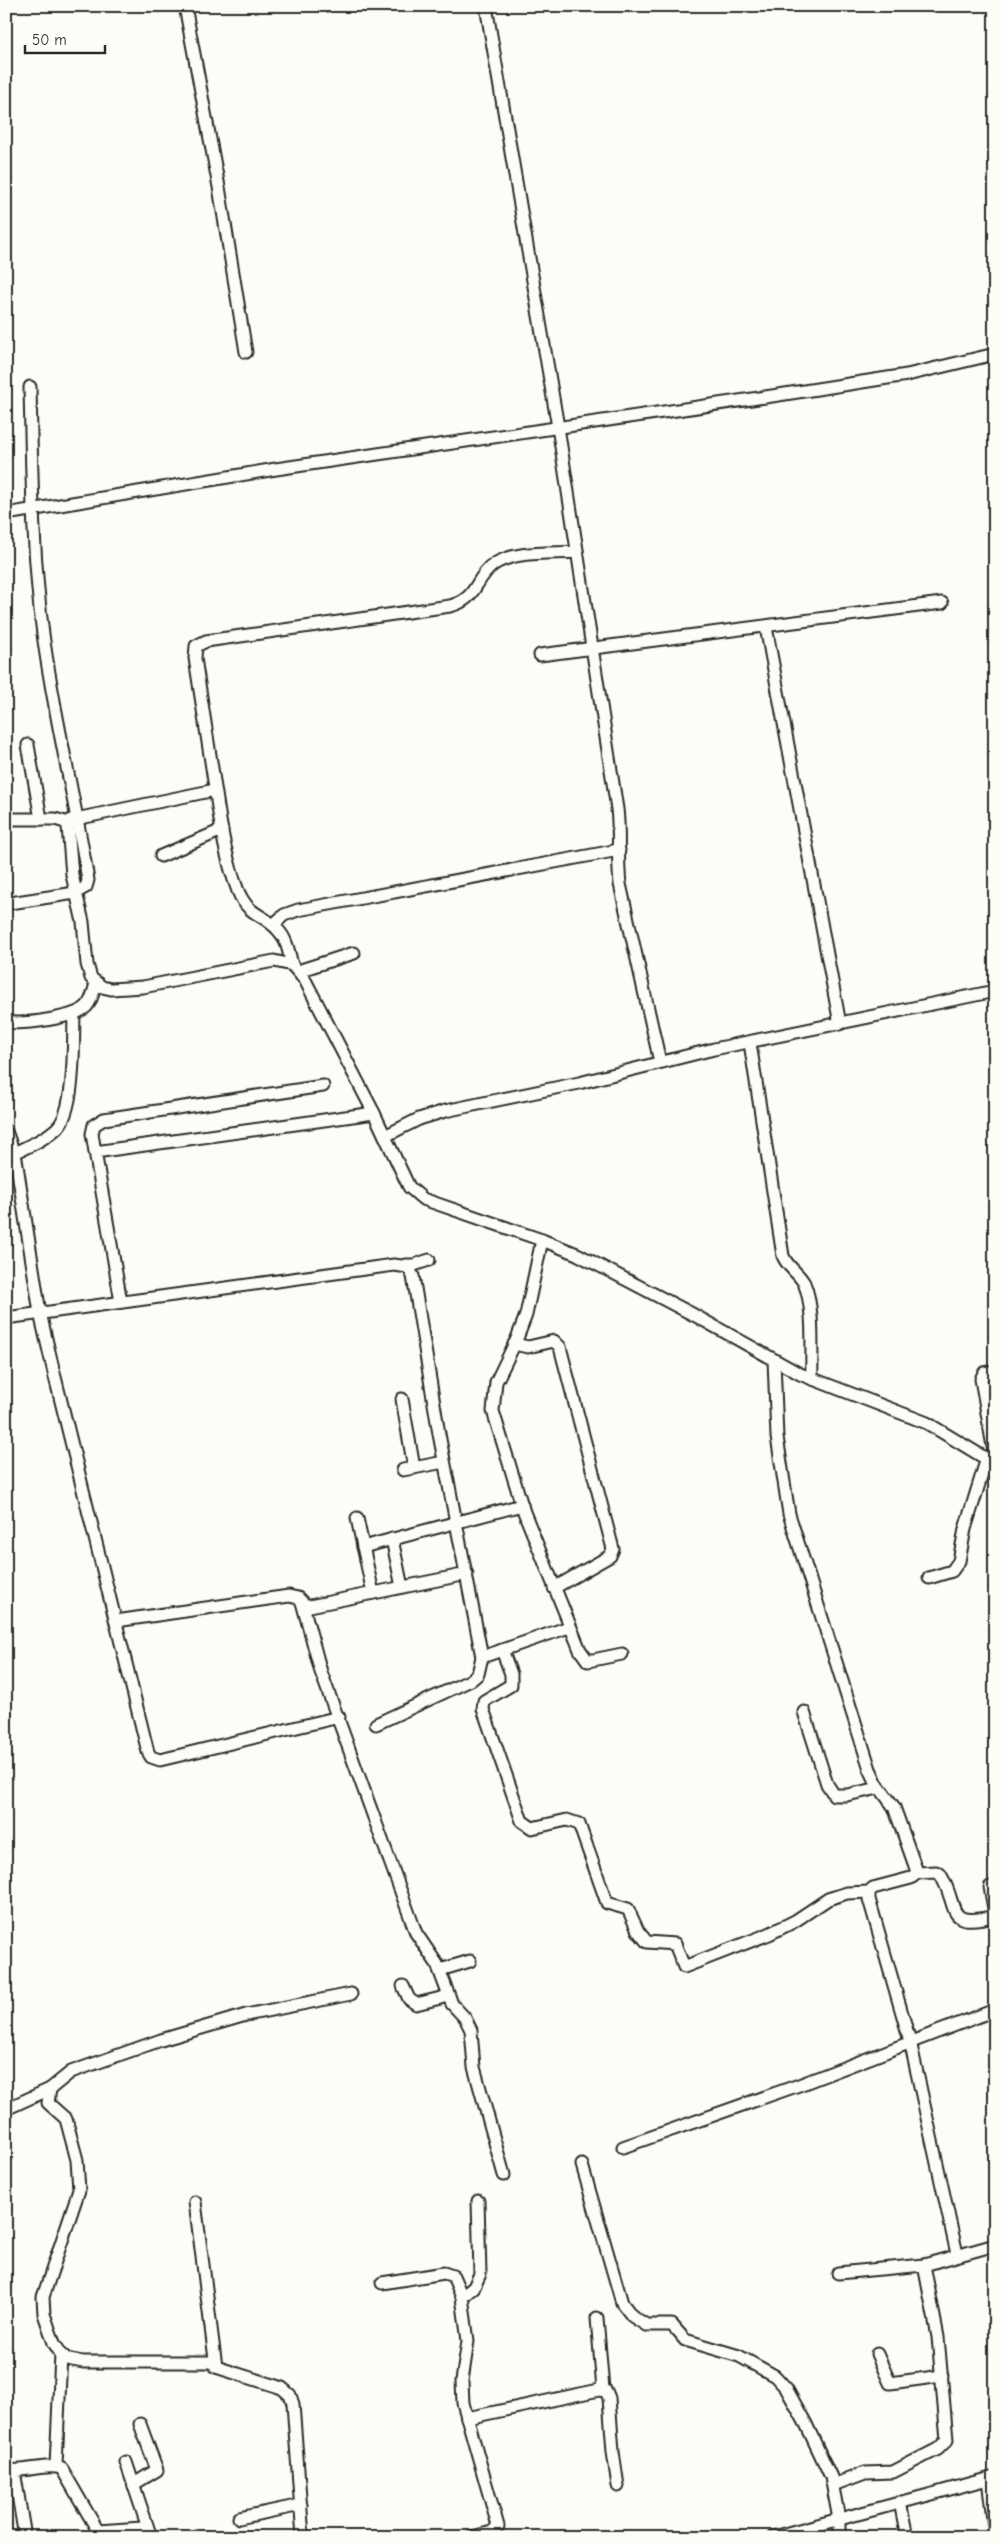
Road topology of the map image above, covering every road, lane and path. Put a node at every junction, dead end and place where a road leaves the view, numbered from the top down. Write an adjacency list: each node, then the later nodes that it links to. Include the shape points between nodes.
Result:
1 (185, 6): 3 (street)
2 (486, 6): 6 (street)
3 (246, 352)
4 (995, 354): 6 (street, via 907,375)
5 (30, 387): 7 (street)
6 (558, 427): 7 (street, via 276,469); 9 (street)
7 (33, 510): 8 (street); 16 (street, via 43,634)
8 (6, 514)
9 (577, 552): 12 (street); 15 (street, via 518,556 500,561 489,569 468,598 450,606 200,642 196,646 195,658)
10 (942, 603): 11 (street)
11 (766, 627): 12 (street); 32 (street)
12 (592, 649): 13 (street); 21 (street, via 618,819)
13 (540, 655)
14 (28, 745): 18 (street)
15 (215, 790): 16 (street); 20 (street)
16 (78, 818): 19 (street); 23 (street, via 88,884)
17 (6, 819): 18 (street)
18 (41, 819): 19 (street)
19 (65, 822): 23 (street)
20 (222, 830): 22 (street); 25 (street, via 231,872 242,899 251,912)
21 (619, 850): 25 (street, via 298,910); 34 (street, via 620,884)
22 (161, 856)
23 (75, 893): 24 (street); 28 (street, via 83,922 87,964)
24 (10, 903)
25 (273, 925): 27 (street, via 284,938)
26 (354, 953): 27 (street)
27 (295, 968): 28 (street, via 284,962 260,963 125,989); 36 (street)
28 (96, 984): 30 (street, via 87,1005)
29 (995, 991): 32 (street)
30 (74, 1014): 31 (street); 40 (street, via 70,1084 63,1120 51,1133)
31 (6, 1022)
32 (840, 1024): 33 (street)
33 (750, 1042): 34 (street); 50 (street, via 783,1256 804,1284 808,1298)
34 (660, 1062): 38 (street, via 445,1111 419,1119)
35 (323, 1086): 39 (street, via 104,1119 92,1128)
36 (374, 1113): 38 (street); 39 (street)
37 (6, 1131): 40 (street)
38 (385, 1136): 41 (street, via 409,1186 424,1199)
39 (95, 1152): 44 (street)
40 (12, 1158): 45 (street)
41 (542, 1240): 47 (street, via 526,1315); 48 (street, via 653,1293)
42 (429, 1260): 43 (street)
43 (405, 1265): 44 (street); 54 (street, via 413,1276)
44 (121, 1302): 45 (street)
45 (40, 1313): 46 (street); 66 (street)
46 (6, 1318)
47 (514, 1344): 55 (street, via 496,1382 494,1411); 63 (street, via 528,1347 554,1342 560,1347 612,1545 610,1556)
48 (774, 1360): 50 (street); 74 (street, via 777,1437 789,1514 852,1714)
49 (995, 1371): 52 (street, via 984,1373 981,1379)
50 (812, 1379): 53 (street, via 927,1423)
51 (402, 1400): 54 (street, via 409,1469)
52 (992, 1420): 53 (street)
53 (992, 1460): 61 (street, via 965,1529 959,1561 952,1571)
54 (444, 1462): 57 (street)
55 (522, 1505): 57 (street); 63 (street)
56 (357, 1518): 59 (street)
57 (456, 1523): 58 (street); 60 (street)
58 (392, 1539): 59 (street); 62 (street)
59 (363, 1546): 64 (street)
60 (467, 1574): 62 (street); 70 (street)
61 (929, 1578)
62 (402, 1587): 64 (street)
63 (554, 1588): 67 (street)
64 (373, 1593): 65 (street)
65 (305, 1607): 66 (street, via 298,1598 289,1596); 72 (street, via 321,1672)
66 (116, 1621): 72 (street, via 143,1736 148,1752 155,1759 177,1757)
67 (569, 1627): 68 (street); 69 (street, via 588,1661)
68 (502, 1650): 70 (street); 77 (street, via 511,1674 511,1684 484,1701 483,1709 522,1821 532,1828 567,1820 578,1824 607,1903 628,1909 647,1942 675,1944 684,1967 769,1934 828,1898)
69 (622, 1654)
70 (482, 1657): 73 (street, via 478,1674 471,1680)
71 (804, 1712): 74 (street, via 826,1784 834,1795 847,1796)
72 (339, 1717): 80 (street, via 416,1933)
73 (376, 1724)
74 (879, 1788): 75 (street, via 894,1807)
75 (917, 1873): 77 (street); 78 (street, via 940,1874 961,1920 974,1921)
76 (990, 1887): 78 (street)
77 (869, 1892): 85 (street)
78 (995, 1915)
79 (470, 1960): 80 (street)
80 (440, 1970): 83 (street)
81 (403, 1986): 83 (street, via 409,1999 416,2004)
82 (351, 1994): 86 (street, via 246,2015 161,2040 71,2072)
83 (449, 1996): 90 (street, via 471,2030 474,2067)
84 (995, 2010): 85 (street)
85 (910, 2041): 88 (street); 94 (street)
86 (50, 2089): 87 (street); 100 (street, via 48,2103 66,2119 79,2178 75,2206 43,2297 44,2314)
87 (6, 2109)
88 (623, 2147)
89 (582, 2165): 112 (street, via 618,2292 632,2316 646,2325 672,2325 685,2340 739,2356 775,2376 795,2401)
90 (504, 2174)
91 (478, 2201): 98 (street, via 480,2274 474,2287)
92 (195, 2202): 102 (street)
93 (995, 2245): 94 (street)
94 (957, 2254): 95 (street)
95 (924, 2265): 96 (street); 103 (street)
96 (838, 2273)
97 (382, 2283): 98 (street, via 444,2272 453,2276)
98 (462, 2297): 105 (street, via 468,2341 461,2391)
99 (597, 2318): 104 (street)
100 (61, 2354): 102 (street, via 67,2359 83,2362); 108 (street)
101 (877, 2354): 103 (street, via 890,2383)
102 (214, 2362): 115 (street, via 222,2370 282,2388 290,2395 294,2404)
103 (942, 2376): 112 (street, via 948,2434 943,2446 893,2472 866,2473)
104 (603, 2389): 105 (street); 113 (street, via 609,2398 612,2452)
105 (467, 2418): 122 (street, via 498,2526 492,2532)
106 (140, 2424): 111 (street, via 157,2470)
107 (126, 2462): 111 (street)
108 (56, 2466): 109 (street); 118 (street, via 62,2469 98,2531 142,2528)
109 (10, 2471): 120 (street)
110 (991, 2478): 114 (street); 119 (street)
111 (134, 2484): 118 (street)
112 (833, 2485): 117 (street)
113 (618, 2486)
114 (900, 2502): 117 (street); 125 (street)
115 (301, 2505): 116 (street); 121 (street)
116 (239, 2518)
117 (840, 2520): 123 (street); 124 (street)
118 (151, 2534)
119 (995, 2535)
120 (25, 2537)
121 (303, 2537)
122 (472, 2537)
123 (773, 2537)
124 (839, 2537)
125 (907, 2537)

